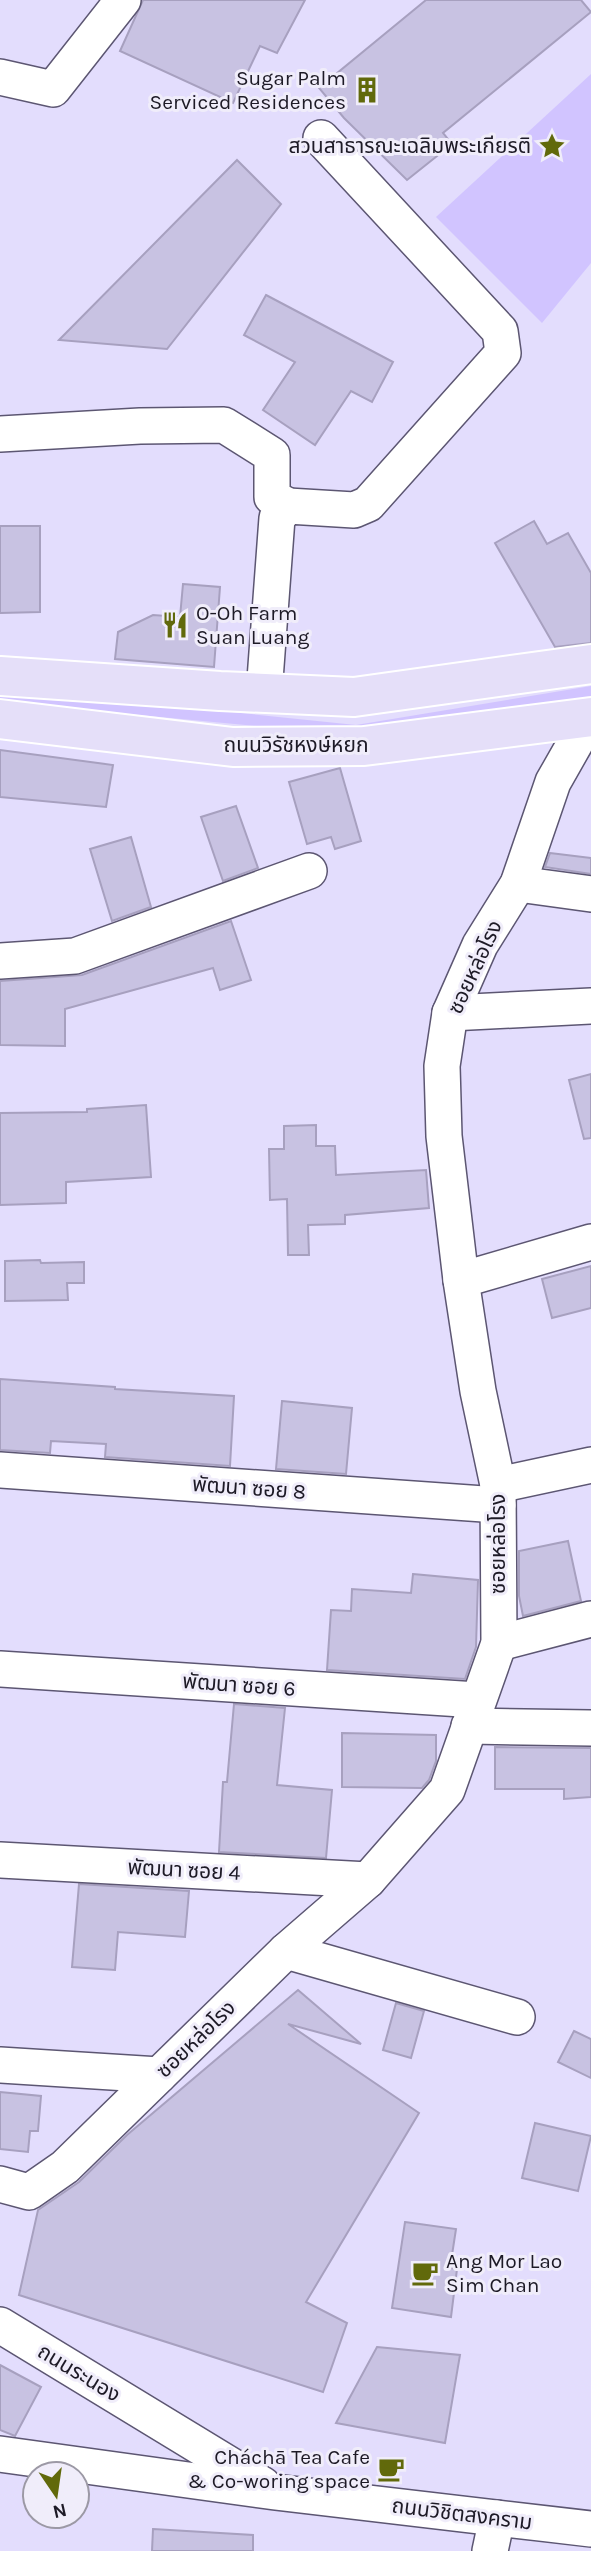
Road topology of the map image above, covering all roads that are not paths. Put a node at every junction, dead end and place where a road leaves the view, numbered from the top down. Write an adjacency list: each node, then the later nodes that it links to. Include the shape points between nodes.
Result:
1 (123, 0): 2 (street, via 53,89)
2 (0, 77)
3 (321, 138): 5 (street, via 500,331 503,352 368,504 354,510)
4 (0, 434): 5 (street, via 224,425 272,456 272,497)
5 (288, 506): 8 (street, via 277,518)
6 (591, 664): 8 (main road, via 354,697)
7 (4, 674): 8 (main road)
8 (264, 693)
9 (591, 717): 10 (main road, ถนนวิรัชหงษ์หยก, via 364,746 233,747); 12 (street, ซอยหล่อโรง, via 553,782)
10 (2, 720)
11 (309, 871): 14 (street, via 75,956)
12 (518, 884): 13 (street); 16 (street, ซอยหล่อโรง, via 480,945)
13 (591, 894)
14 (0, 961)
15 (591, 1006): 16 (street)
16 (450, 1013): 18 (street, ซอยหล่อโรง, via 442,1066 444,1136)
17 (591, 1242): 18 (street)
18 (461, 1280): 21 (street, ซอยหล่อโรง)
19 (591, 1465): 21 (street, พัฒนา ซอย 8)
20 (0, 1470): 21 (street, พัฒนา ซอย 8)
21 (498, 1495): 23 (street, ซอยหล่อโรง)
22 (591, 1619): 23 (street)
23 (499, 1643): 25 (street, ซอยหล่อโรง)
24 (0, 1669): 25 (street, พัฒนา ซอย 6)
25 (473, 1713): 26 (street, พัฒนา ซอย 6); 28 (street, ซอยหล่อโรง, via 447,1790)
26 (591, 1728)
27 (0, 1860): 28 (street, พัฒนา ซอย 4)
28 (368, 1880): 29 (street, ซอยหล่อโรง)
29 (286, 1951): 30 (street); 32 (street, ซอยหล่อโรง)
30 (517, 2017)
31 (0, 2065): 32 (street)
32 (159, 2075): 33 (street, ซอยหล่อโรง, via 65,2167 38,2186 29,2192)
33 (0, 2184)
34 (0, 2325): 35 (street, ถนนระนอง)
35 (159, 2421): 37 (street, via 171,2446 164,2466); 38 (street, ถนนระนอง)
36 (0, 2454): 37 (street, ถนนวิชิตสงคราม)
37 (150, 2474): 38 (street, ถนนวิชิตสงคราม)
38 (275, 2492): 40 (street, ถนนวิชิตสงคราม)
39 (591, 2529): 40 (street, ถนนวิชิตสงคราม)
40 (493, 2534)

